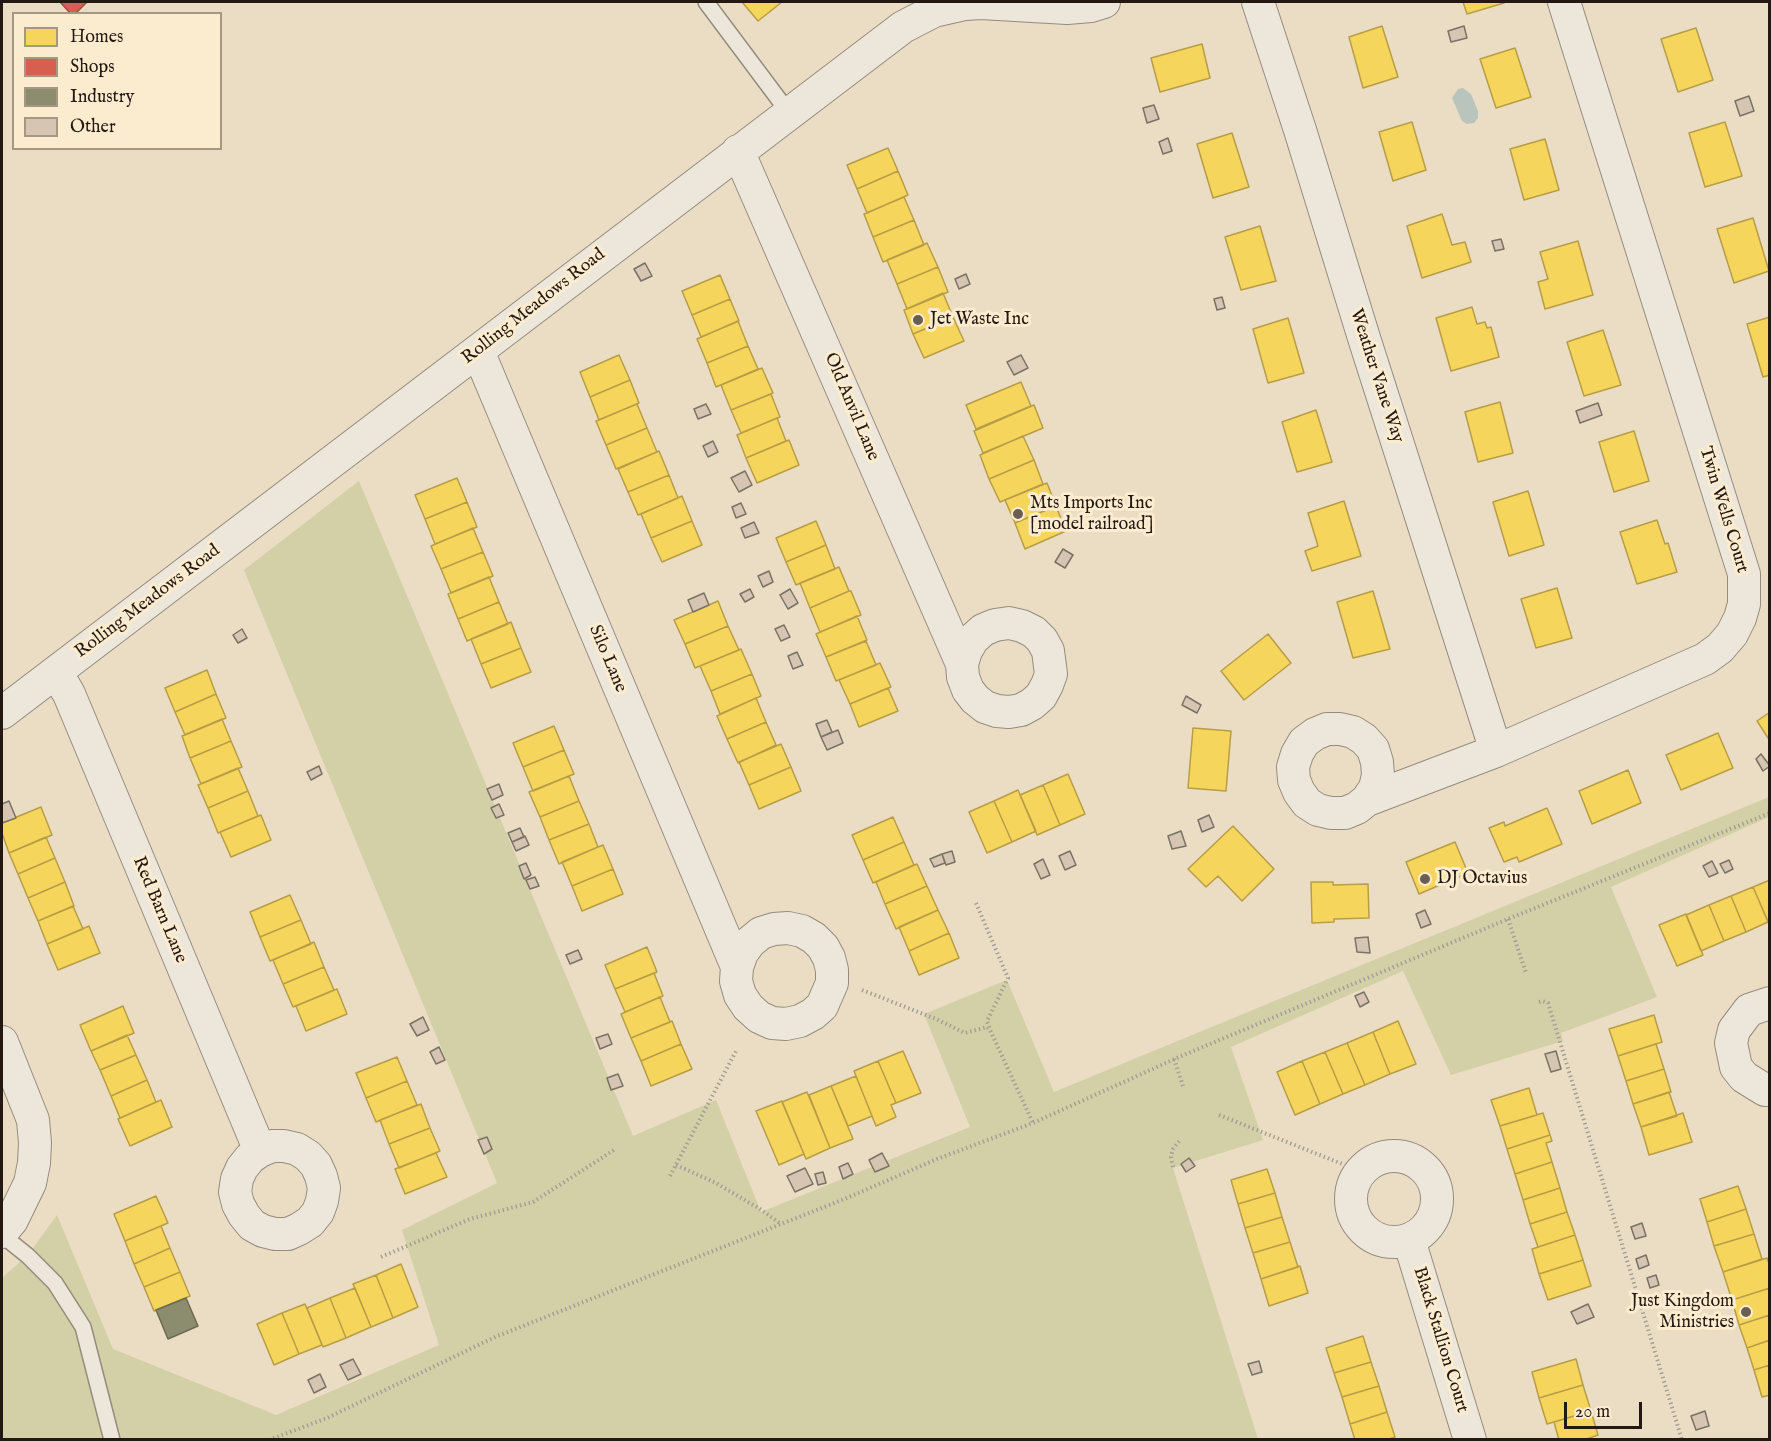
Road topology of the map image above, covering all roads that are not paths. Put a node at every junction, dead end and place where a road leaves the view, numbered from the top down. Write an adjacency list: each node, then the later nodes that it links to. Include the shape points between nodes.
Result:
1 (706, 2): 5 (lane)
2 (1104, 2): 5 (street, Rolling Meadows Road, via 1067,8 981,3 934,12 903,27)
3 (1258, 2): 11 (street, Weather Vane Way)
4 (1564, 2): 11 (street, Twin Wells Court, via 1746,588 1740,618 1731,634 1705,659)
5 (789, 113): 6 (street, Rolling Meadows Road)
6 (738, 151): 7 (street, Rolling Meadows Road); 8 (street, Old Anvil Lane)
7 (478, 351): 9 (street, Rolling Meadows Road); 13 (street, Silo Lane)
8 (962, 664)
9 (56, 672): 10 (street, Rolling Meadows Road); 17 (street, Red Barn Lane, via 69,694)
10 (2, 713)
11 (1496, 751): 12 (street, Twin Wells Court)
12 (1367, 800)
13 (737, 967)
14 (1770, 1003): 16 (street, via 1749,1010 1734,1030 1731,1043 1736,1067 1744,1077)
15 (2, 1042): 18 (street, via 33,1120 35,1143 30,1183)
16 (1770, 1090)
17 (260, 1151)
18 (2, 1234): 20 (lane, via 55,1283 83,1327)
19 (1409, 1240): 19 (street, via 1430,1224 1436,1212 1436,1186 1422,1165 1398,1155 1374,1160 1360,1171 1352,1189 1351,1202 1358,1223 1375,1239); 21 (street, Black Stallion Court)
20 (112, 1440)
21 (1470, 1440)

